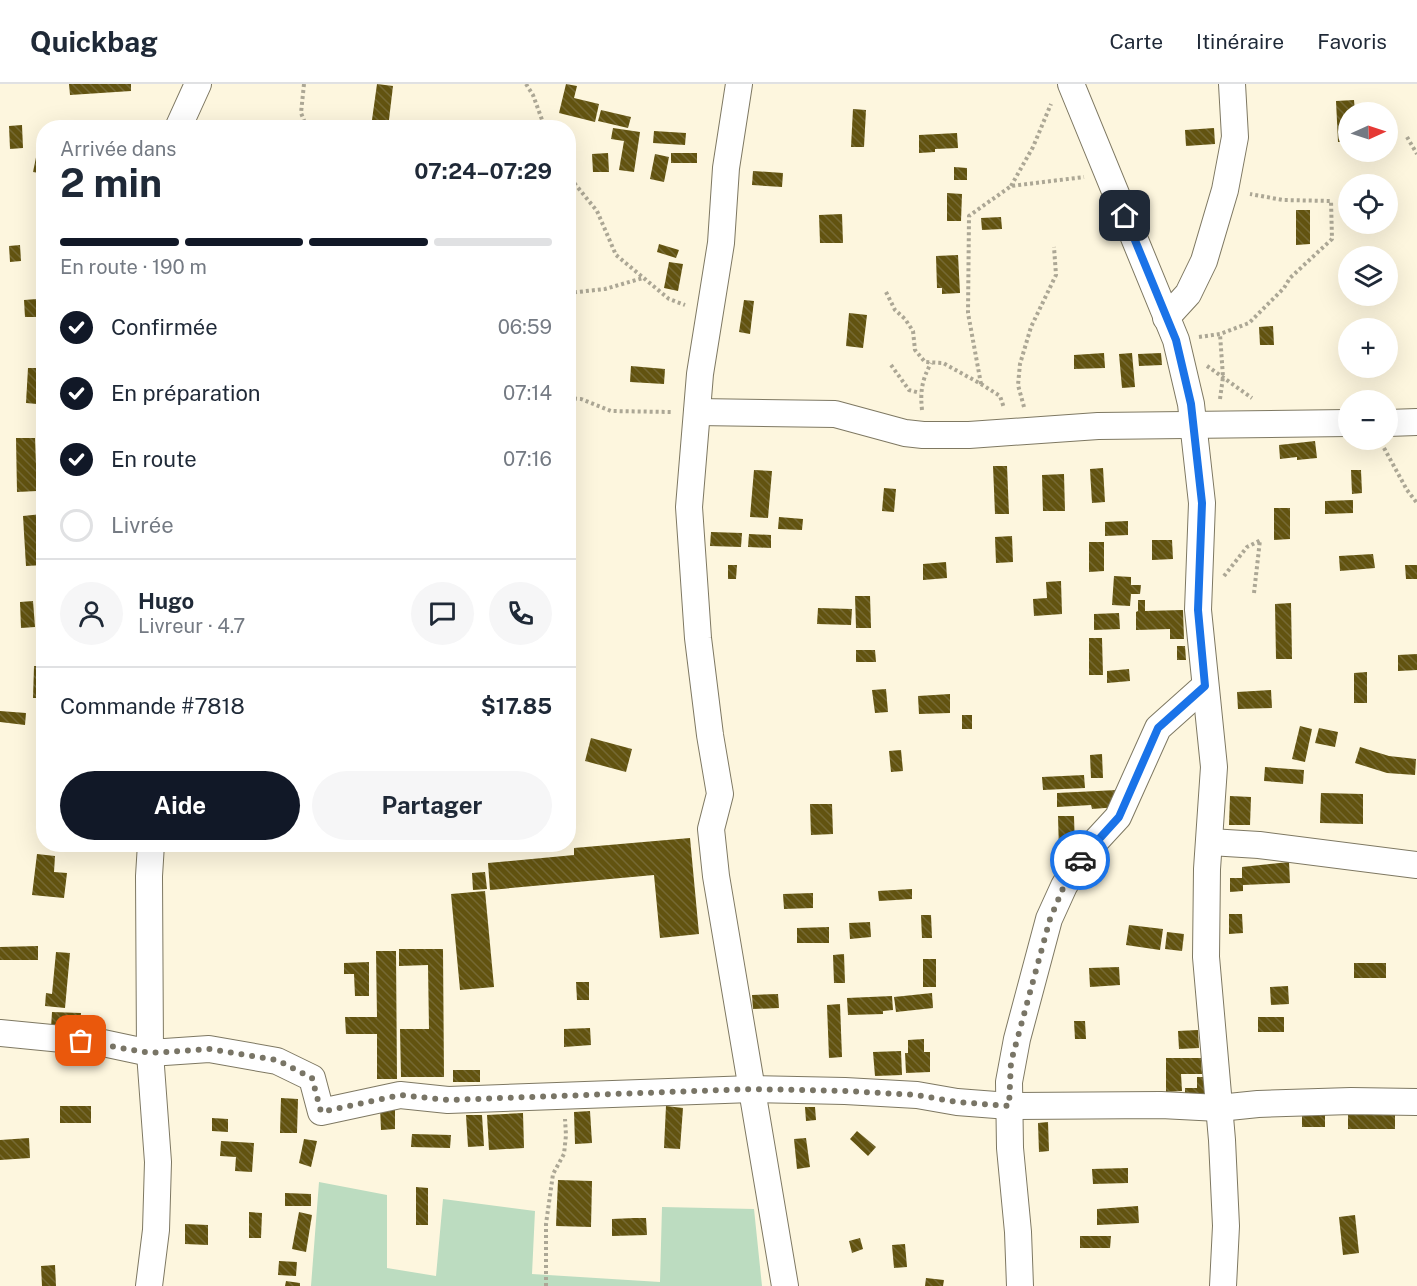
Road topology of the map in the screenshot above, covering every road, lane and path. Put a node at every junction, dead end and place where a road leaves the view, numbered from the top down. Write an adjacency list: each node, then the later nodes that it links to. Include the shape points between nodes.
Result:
1 (198, 84): 7 (street)
2 (304, 84): 8 (path)
3 (526, 84): 9 (path)
4 (739, 84): 20 (street)
5 (1232, 84): 15 (street, via 1235,137)
6 (1063, 90): 12 (street); 14 (path)
7 (182, 120)
8 (304, 120)
9 (542, 120)
10 (1407, 137): 11 (path)
11 (1417, 154)
12 (1108, 174): 14 (path); 22 (street)
13 (576, 185): 17 (path, via 597,211 616,255)
14 (1011, 186): 26 (path, via 969,216 968,313)
15 (1226, 190): 21 (path, via 1283,200 1331,201 1332,239 1249,323); 22 (street)
16 (1054, 247): 36 (path, via 1056,275 1031,327 1018,385 1023,407)
17 (643, 278): 18 (path, via 604,290); 20 (path, via 669,299)
18 (576, 292)
19 (886, 292): 23 (path, via 913,331 915,350 925,362)
20 (710, 314): 29 (street)
21 (1220, 334): 22 (path); 25 (path)
22 (1174, 337): 25 (path); 33 (street)
23 (931, 363): 26 (path, via 943,363); 27 (path)
24 (891, 366): 27 (path, via 909,390)
25 (1223, 377): 34 (path, via 1218,408); 35 (path)
26 (981, 384): 37 (path, via 1000,396)
27 (920, 393): 38 (path)
28 (576, 399): 29 (path, via 611,411)
29 (697, 412): 38 (street, via 835,414 905,434); 49 (street, via 689,507 698,638 720,794 711,830)
30 (1417, 422): 32 (street)
31 (1338, 423): 35 (street)
32 (1398, 423)
33 (1193, 424): 34 (street); 36 (street); 41 (street, via 1202,503)
34 (1220, 424): 35 (street)
35 (1280, 424)
36 (1045, 429): 37 (street)
37 (1009, 432): 38 (street)
38 (923, 435)
39 (1385, 450): 40 (path)
40 (1417, 503)
41 (1198, 586): 42 (path, via 1225,575 1247,547 1261,540); 43 (street)
42 (1254, 593)
43 (1205, 686): 44 (street, via 1214,767); 52 (street, via 1158,728 1119,817 1082,856 1064,886 1050,919 1017,1039)
44 (1210, 842): 46 (street, via 1259,844); 53 (street, via 1206,957)
45 (150, 852): 48 (street)
46 (1417, 865)
47 (0, 1033): 48 (street)
48 (150, 1053): 50 (street, via 209,1049 277,1060 312,1078 321,1112 400,1095 448,1100); 54 (street, via 158,1162)
49 (752, 1089): 50 (street); 52 (street, via 917,1095); 56 (street)
50 (562, 1097): 55 (path, via 566,1135 564,1154 554,1174 546,1224)
51 (1417, 1101): 53 (street)
52 (1009, 1106): 53 (street); 57 (street)
53 (1219, 1108): 58 (street, via 1226,1226)
54 (149, 1286)
55 (546, 1286)
56 (785, 1286)
57 (1020, 1286)
58 (1223, 1286)

